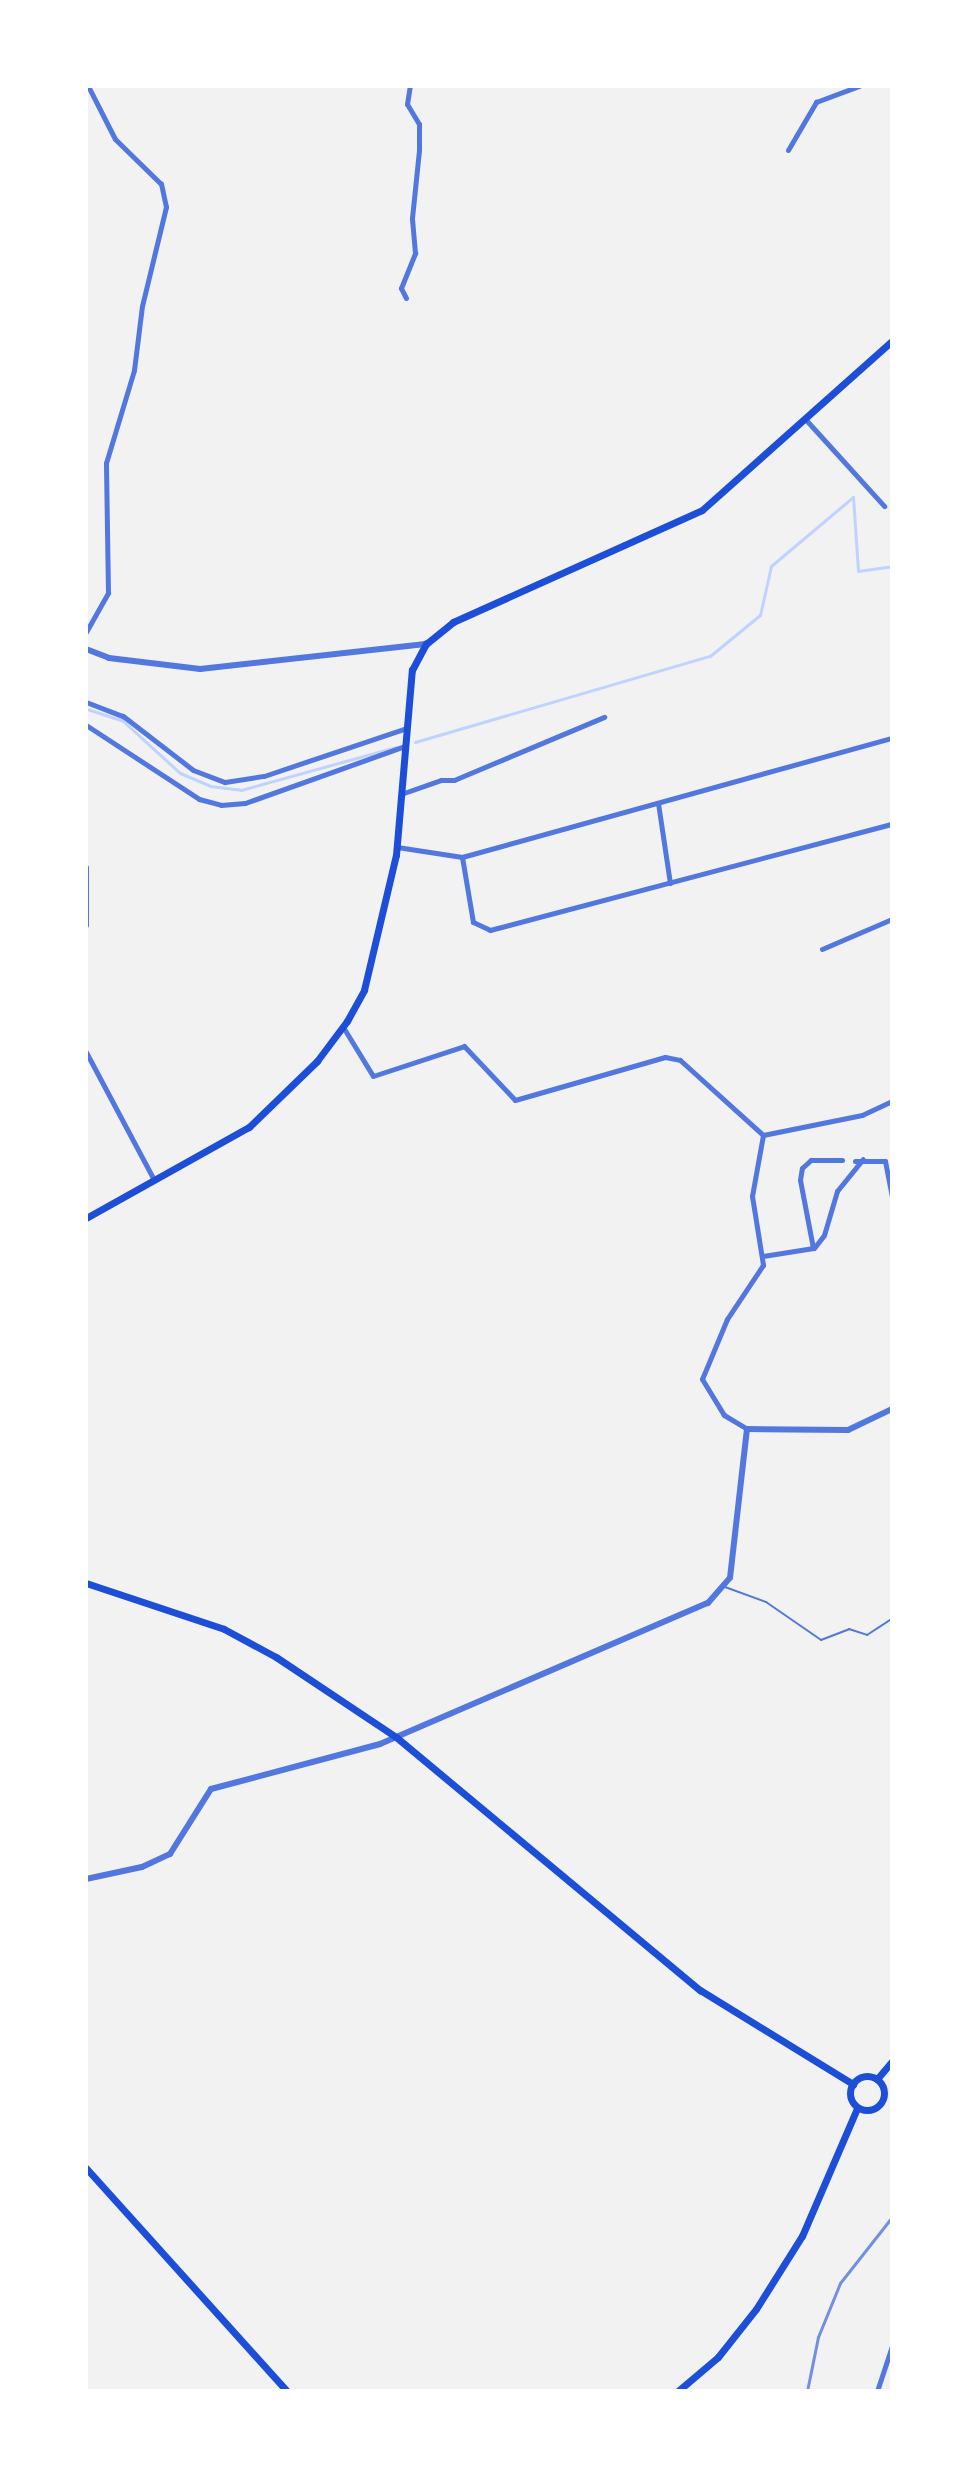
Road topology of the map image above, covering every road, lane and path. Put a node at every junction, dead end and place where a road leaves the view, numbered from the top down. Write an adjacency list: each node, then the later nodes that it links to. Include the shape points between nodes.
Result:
1 (88, 86): 9 (street, via 120,145 161,184 166,207 142,306 134,370 106,463 108,593)
2 (410, 86): 5 (street, via 407,104 419,124 419,150 412,218 415,253 401,288)
3 (859, 86): 4 (street, via 816,102)
4 (788, 150)
5 (406, 298)
6 (892, 341): 7 (main road)
7 (807, 421): 8 (street); 10 (main road, via 702,510 453,622)
8 (884, 506)
9 (86, 632)
10 (426, 644): 11 (street, via 200,669 109,658); 15 (main road, via 412,670)
11 (86, 649)
12 (86, 702): 15 (street, via 123,716 193,770 225,782 264,776)
13 (604, 717): 18 (street, via 454,780)
14 (86, 725): 17 (street, via 199,799 221,805 245,803)
15 (407, 728): 17 (main road)
16 (892, 738): 19 (street)
17 (405, 746): 18 (main road)
18 (401, 794): 21 (main road)
19 (658, 803): 22 (street); 24 (street)
20 (892, 824): 24 (street)
21 (397, 847): 22 (street); 28 (main road, via 364,990)
22 (462, 857): 24 (street, via 473,922 490,930)
23 (86, 867): 26 (street)
24 (670, 883)
25 (892, 919): 27 (street)
26 (86, 925)
27 (822, 949)
28 (343, 1026): 31 (street, via 373,1076 464,1046 515,1100 665,1057 680,1060); 36 (main road, via 317,1061 249,1127)
29 (86, 1052): 36 (street)
30 (892, 1101): 31 (street, via 862,1115)
31 (763, 1135): 40 (street, via 752,1196)
32 (863, 1159): 34 (street); 35 (street, via 885,1161); 39 (street, via 837,1191 824,1235)
33 (842, 1160): 39 (street, via 811,1160 802,1168)
34 (855, 1161)
35 (891, 1168): 37 (street)
36 (154, 1180): 38 (main road)
37 (892, 1197)
38 (86, 1218)
39 (813, 1248): 40 (street)
40 (763, 1256): 42 (street, via 763,1265 727,1319 702,1379 724,1415)
41 (892, 1409): 42 (street, via 848,1430)
42 (747, 1429): 44 (street, via 730,1578)
43 (86, 1583): 46 (main road, via 224,1629)
44 (724, 1587): 45 (lane, via 766,1602 821,1640 849,1629 867,1635); 46 (street, via 708,1603)
45 (892, 1619)
46 (396, 1737): 47 (street, via 211,1789 170,1854 142,1867); 50 (main road, via 700,1990)
47 (86, 1879)
48 (892, 2061): 49 (main road)
49 (877, 2079): 50 (main road, via 864,2076); 51 (main road, via 884,2089)
50 (853, 2084): 53 (main road, via 850,2094)
51 (883, 2101): 52 (main road); 53 (main road, via 872,2110)
52 (892, 2106)
53 (857, 2108): 57 (main road, via 802,2236 756,2309 718,2357)
54 (86, 2168): 56 (main road)
55 (892, 2346): 58 (street)
56 (287, 2391)
57 (678, 2391)
58 (877, 2391)

